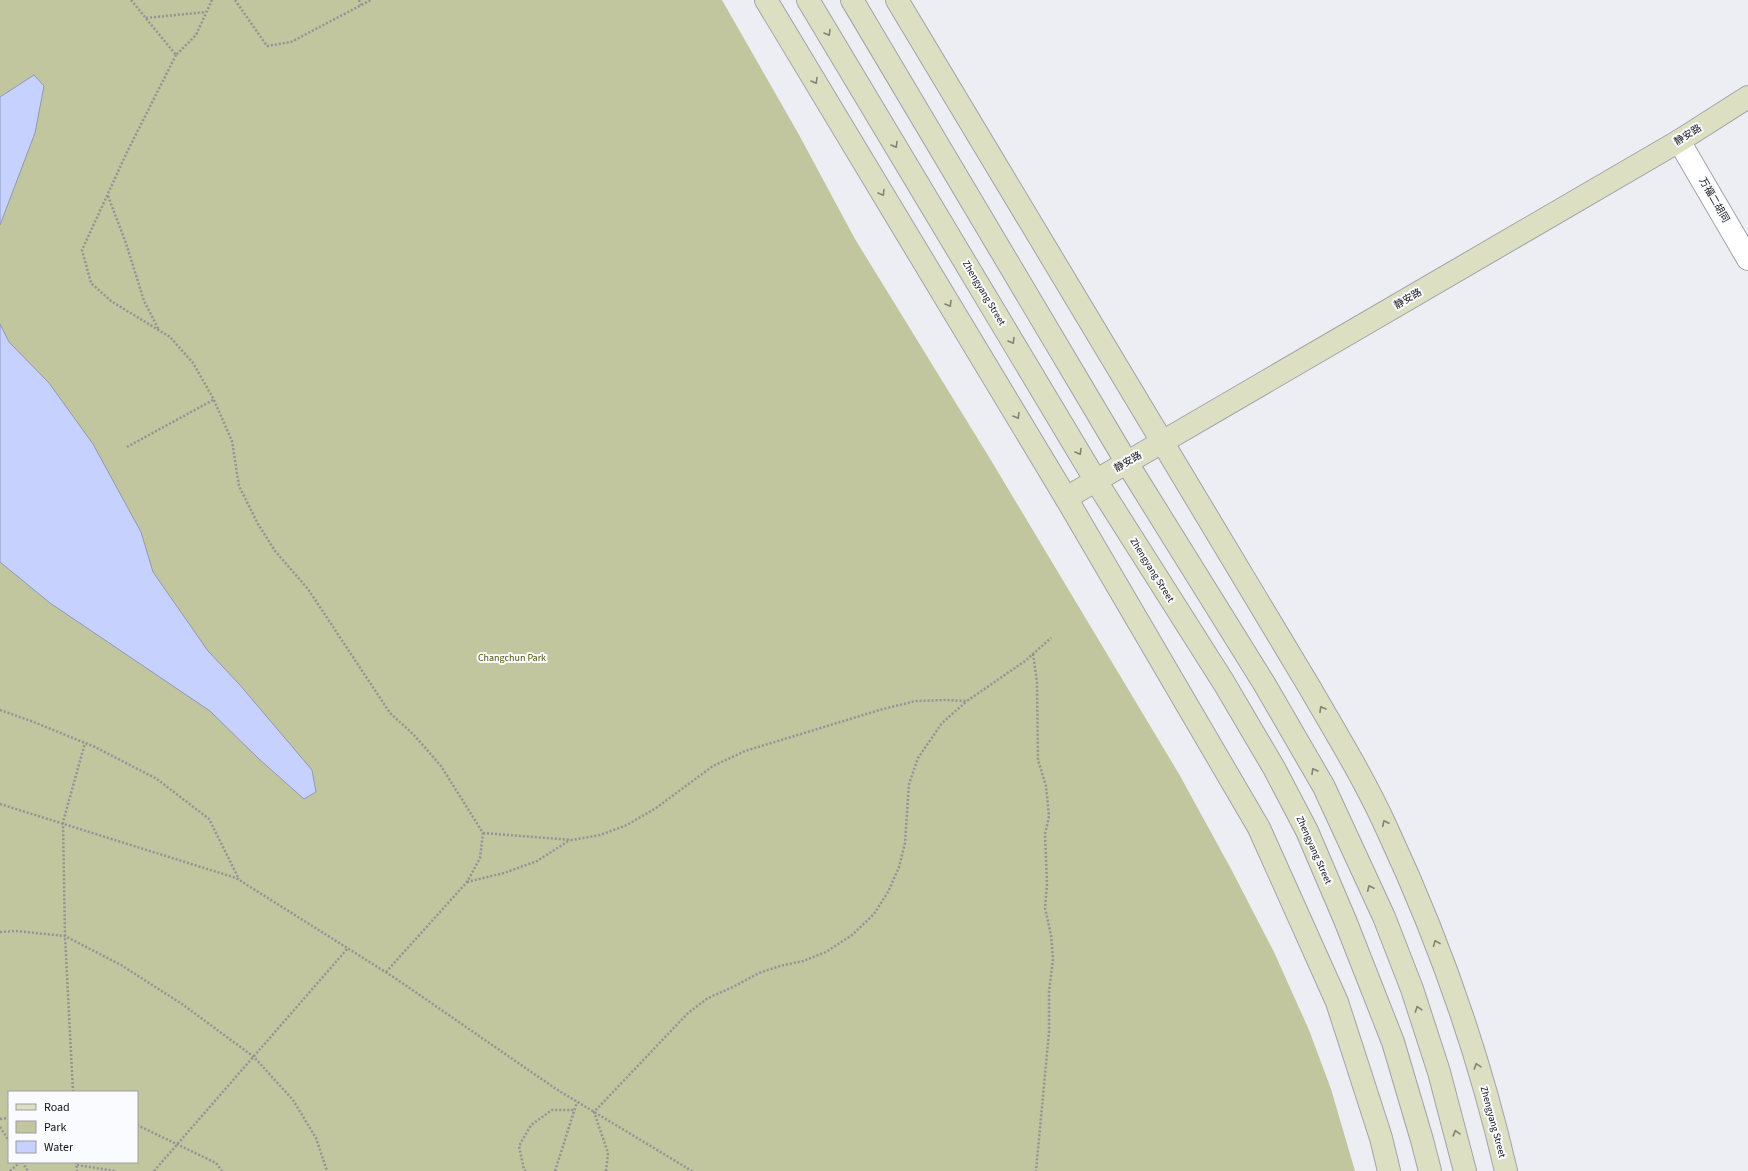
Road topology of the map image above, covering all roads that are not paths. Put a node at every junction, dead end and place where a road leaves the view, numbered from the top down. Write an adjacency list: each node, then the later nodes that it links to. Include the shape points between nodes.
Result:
1 (766, 0): 11 (street, one-way to 11)
2 (808, 0): 10 (street, Zhengyang Street, one-way to 10)
3 (852, 0): 9 (street)
4 (897, 0): 8 (street, Zhengyang Street)
5 (1748, 97): 6 (street, 静安路)
6 (1679, 141): 7 (street, 万福二胡同); 8 (street, 静安路)
7 (1748, 259)
8 (1162, 442): 9 (street, 静安路); 15 (street, Zhengyang Street, one-way to 8, via 1495,1124 1451,983 1387,828 1360,774 1310,688)
9 (1127, 463): 10 (street, 静安路); 14 (street, one-way to 9, via 1439,1072 1412,989 1384,918 1324,787 1265,685)
10 (1096, 481): 11 (street, 静安路); 13 (street, Zhengyang Street, via 1224,683 1274,768 1307,831 1393,1042)
11 (1066, 498): 12 (street, via 1258,828 1337,1002 1381,1138)
12 (1389, 1171)
13 (1430, 1171)
14 (1465, 1171)
15 (1506, 1171)

